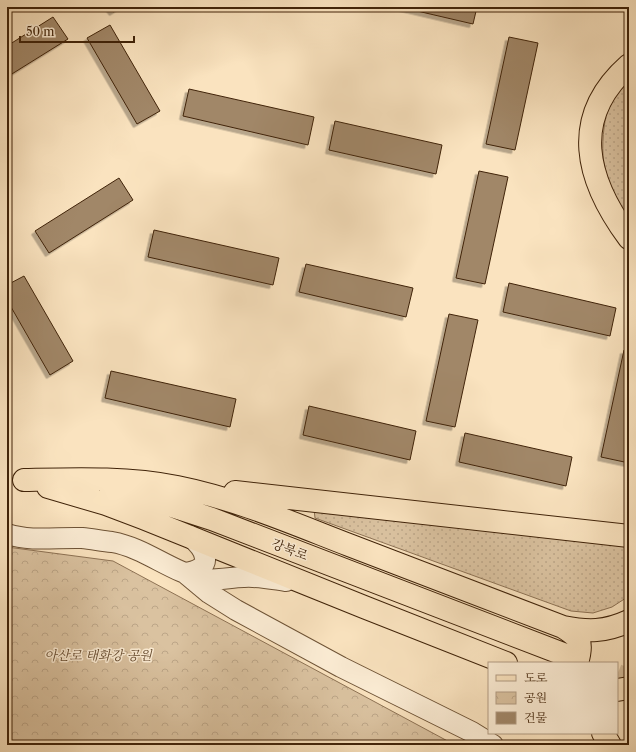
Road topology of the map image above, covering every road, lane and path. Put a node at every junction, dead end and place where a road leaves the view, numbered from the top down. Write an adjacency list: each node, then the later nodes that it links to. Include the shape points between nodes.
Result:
1 (629, 65): 2 (main road, via 618,75 601,100 590,135 593,172 601,192)
2 (629, 238)
3 (15, 480): 4 (main road, via 119,480); 6 (main road, via 106,504); 12 (main road, 강북로, via 108,491 199,514)
4 (176, 487): 7 (main road); 11 (main road, via 260,510)
5 (7, 534): 8 (lane, via 20,538 83,538 114,543 135,548)
6 (190, 536): 8 (lane, via 202,549 205,562 196,571); 9 (main road)
7 (629, 536)
8 (185, 573): 9 (lane, via 205,579 262,577); 17 (lane, via 209,593 236,610)
9 (316, 588): 13 (main road)
10 (629, 621): 11 (main road, via 601,631 584,632)
11 (563, 627): 12 (main road, via 575,634 579,641 580,651)
12 (570, 659)
13 (503, 662)
14 (629, 688): 15 (main road)
15 (618, 690)
16 (604, 734): 18 (main road)
17 (493, 745)
18 (610, 745)

